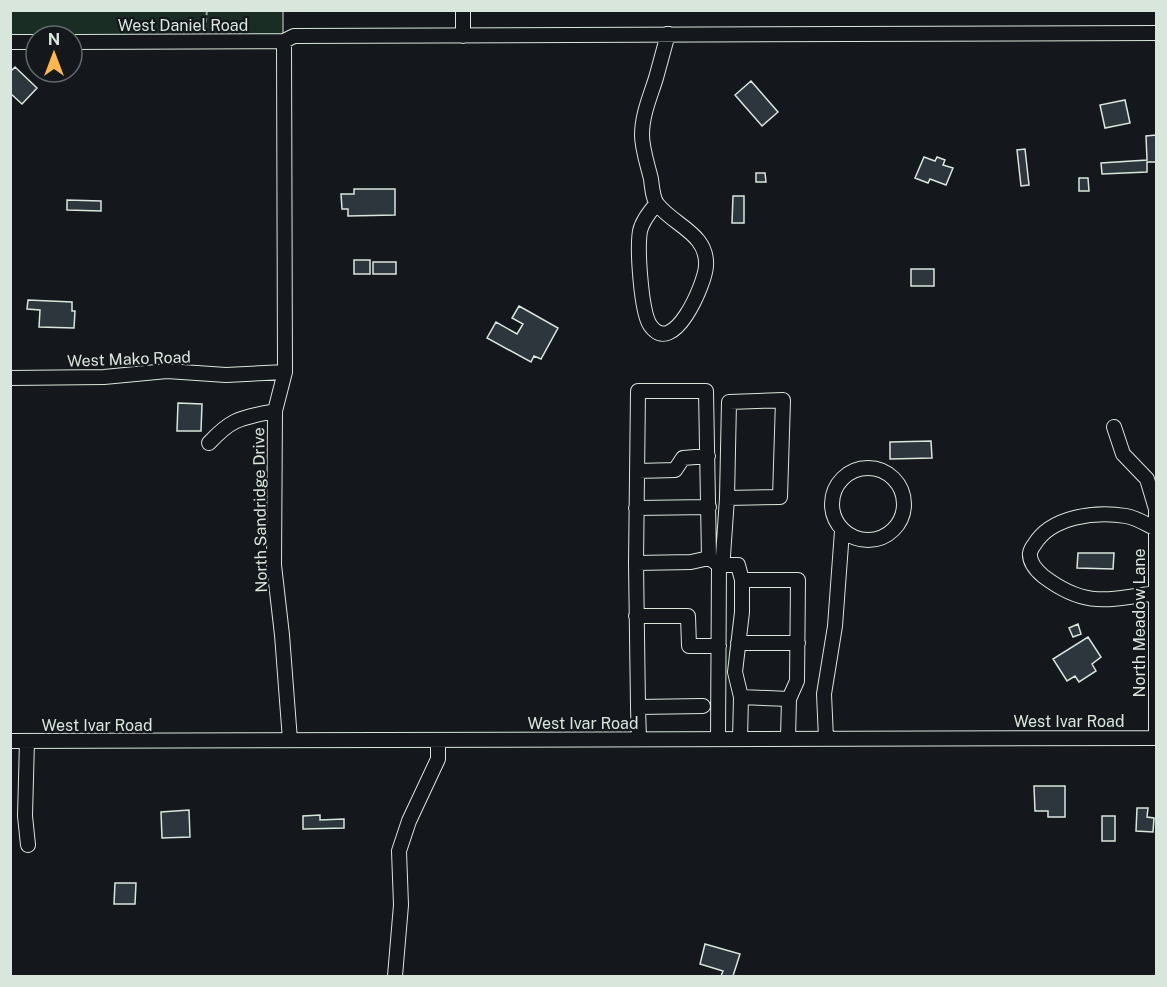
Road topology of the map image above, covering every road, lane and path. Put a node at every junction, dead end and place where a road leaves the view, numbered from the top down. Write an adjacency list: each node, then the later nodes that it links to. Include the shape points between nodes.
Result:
1 (207, 10): 8 (path)
2 (463, 10): 5 (street)
3 (1156, 33): 4 (street, West Daniel Road)
4 (668, 34): 5 (street, West Daniel Road); 9 (street, via 644,111 642,137)
5 (463, 36): 6 (street, West Daniel Road, via 294,36)
6 (284, 41): 8 (street, West Daniel Road); 10 (street, North Sandridge Drive)
7 (84, 42): 8 (street, West Daniel Road)
8 (204, 42)
9 (656, 204): 9 (street, via 640,229 643,303 652,328 666,333 674,330 689,311 702,285 705,251 699,239)
10 (285, 372): 11 (street, West Mako Road, via 226,375 167,371); 12 (street, North Sandridge Drive)
11 (10, 378)
12 (275, 411): 14 (street, via 235,420); 41 (street, North Sandridge Drive, via 274,565)
13 (1114, 427): 20 (street, North Meadow Lane, via 1123,454 1147,479)
14 (208, 443)
15 (708, 456): 16 (street, via 683,458 675,470); 16 (street, via 706,391 638,391); 18 (street)
16 (637, 471): 19 (street)
17 (728, 498): 17 (street, via 780,497 783,400 729,402); 23 (street, via 723,556)
18 (709, 507): 19 (street); 23 (street)
19 (636, 508): 24 (street)
20 (1156, 509): 21 (street, North Meadow Lane)
21 (1156, 529): 26 (street, North Meadow Lane); 26 (street, via 1125,516 1075,518 1039,537 1030,552 1031,563 1040,573 1056,586 1086,600)
22 (842, 531): 22 (street, via 831,504 839,482 858,469 881,470 891,476 899,485 904,503 893,531 870,541); 36 (street, via 835,626 824,694)
23 (714, 562): 24 (street); 25 (street, via 738,565); 30 (street)
24 (636, 563): 27 (street)
25 (742, 580): 28 (street); 29 (street, via 798,580)
26 (1156, 593): 37 (street, North Meadow Lane)
27 (636, 616): 30 (street, via 688,616 689,646); 34 (street)
28 (738, 643): 29 (street); 31 (street, via 735,672)
29 (798, 643): 32 (street, via 797,681)
30 (719, 646): 39 (street)
31 (741, 698): 32 (street); 40 (street)
32 (789, 699): 35 (street)
33 (703, 706): 34 (street)
34 (638, 707): 38 (street)
35 (788, 738): 36 (street, West Ivar Road); 40 (street, West Ivar Road)
36 (826, 738): 37 (street, West Ivar Road)
37 (1156, 738)
38 (639, 739): 39 (street, West Ivar Road); 42 (street, West Ivar Road)
39 (718, 739): 40 (street, West Ivar Road)
40 (741, 739)
41 (290, 740): 42 (street, West Ivar Road); 44 (street, West Ivar Road)
42 (438, 740): 46 (street, via 438,759 399,851 401,906)
43 (10, 741): 44 (street, West Ivar Road)
44 (27, 741): 45 (street)
45 (28, 845)
46 (394, 976)

